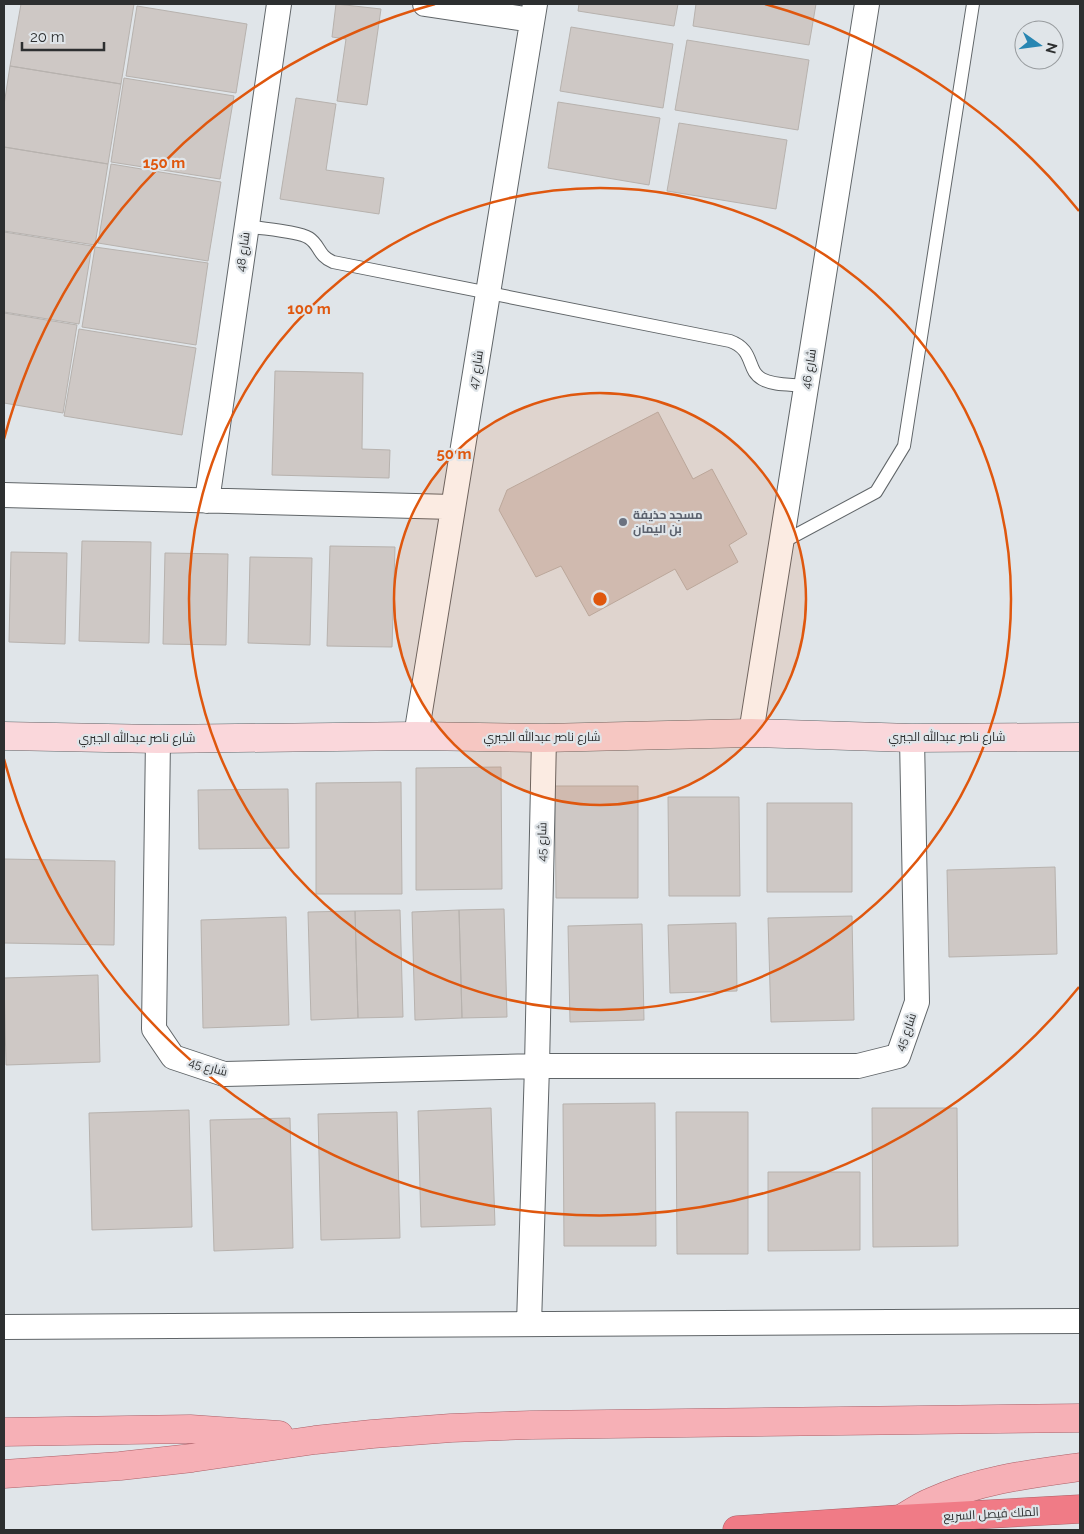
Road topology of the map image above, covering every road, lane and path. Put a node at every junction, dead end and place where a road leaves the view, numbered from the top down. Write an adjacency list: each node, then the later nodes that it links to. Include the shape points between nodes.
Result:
1 (279, 4): 6 (street, شارع 48)
2 (425, 4): 5 (street)
3 (867, 4): 8 (street, شارع 46)
4 (973, 4): 12 (lane, via 904,446 876,492)
5 (534, 12): 7 (street, شارع 47)
6 (247, 226): 7 (lane, via 303,235 315,243 321,255 333,262); 10 (street, شارع 48)
7 (488, 293): 8 (lane, via 730,341 744,349 763,380); 11 (street, شارع 47)
8 (806, 386): 12 (street, شارع 46)
9 (4, 495): 10 (street)
10 (207, 501): 11 (street)
11 (453, 507): 15 (street, شارع 47)
12 (781, 543): 13 (street, شارع 46)
13 (750, 733): 17 (street, شارع ناصر عبدالله الجبري); 18 (street, شارع ناصر عبدالله الجبري)
14 (4, 736): 19 (street, شارع ناصر عبدالله الجبري)
15 (416, 736): 17 (street, شارع ناصر عبدالله الجبري); 19 (street, شارع ناصر عبدالله الجبري)
16 (1080, 737): 18 (street, شارع ناصر عبدالله الجبري)
17 (544, 738): 20 (street, شارع 45)
18 (912, 738): 20 (street, شارع 45, via 917,1002 898,1056 858,1066)
19 (158, 739): 20 (street, شارع 45, via 154,1029 174,1058 224,1074)
20 (538, 1066): 22 (street, شارع 45)
21 (1080, 1321): 22 (street)
22 (530, 1324): 23 (street)
23 (4, 1327)
24 (1080, 1418): 26 (main road, via 531,1425 451,1428)
25 (4, 1432): 26 (main road, via 190,1429 265,1433)
26 (315, 1440): 28 (main road, via 120,1466)
27 (1080, 1467): 30 (main road, الملك فيصل السريع, via 988,1482 930,1502)
28 (4, 1474)
29 (1080, 1509): 30 (highway, الملك فيصل السريع)
30 (901, 1519): 31 (highway, الملك فيصل السريع)
31 (737, 1530)

